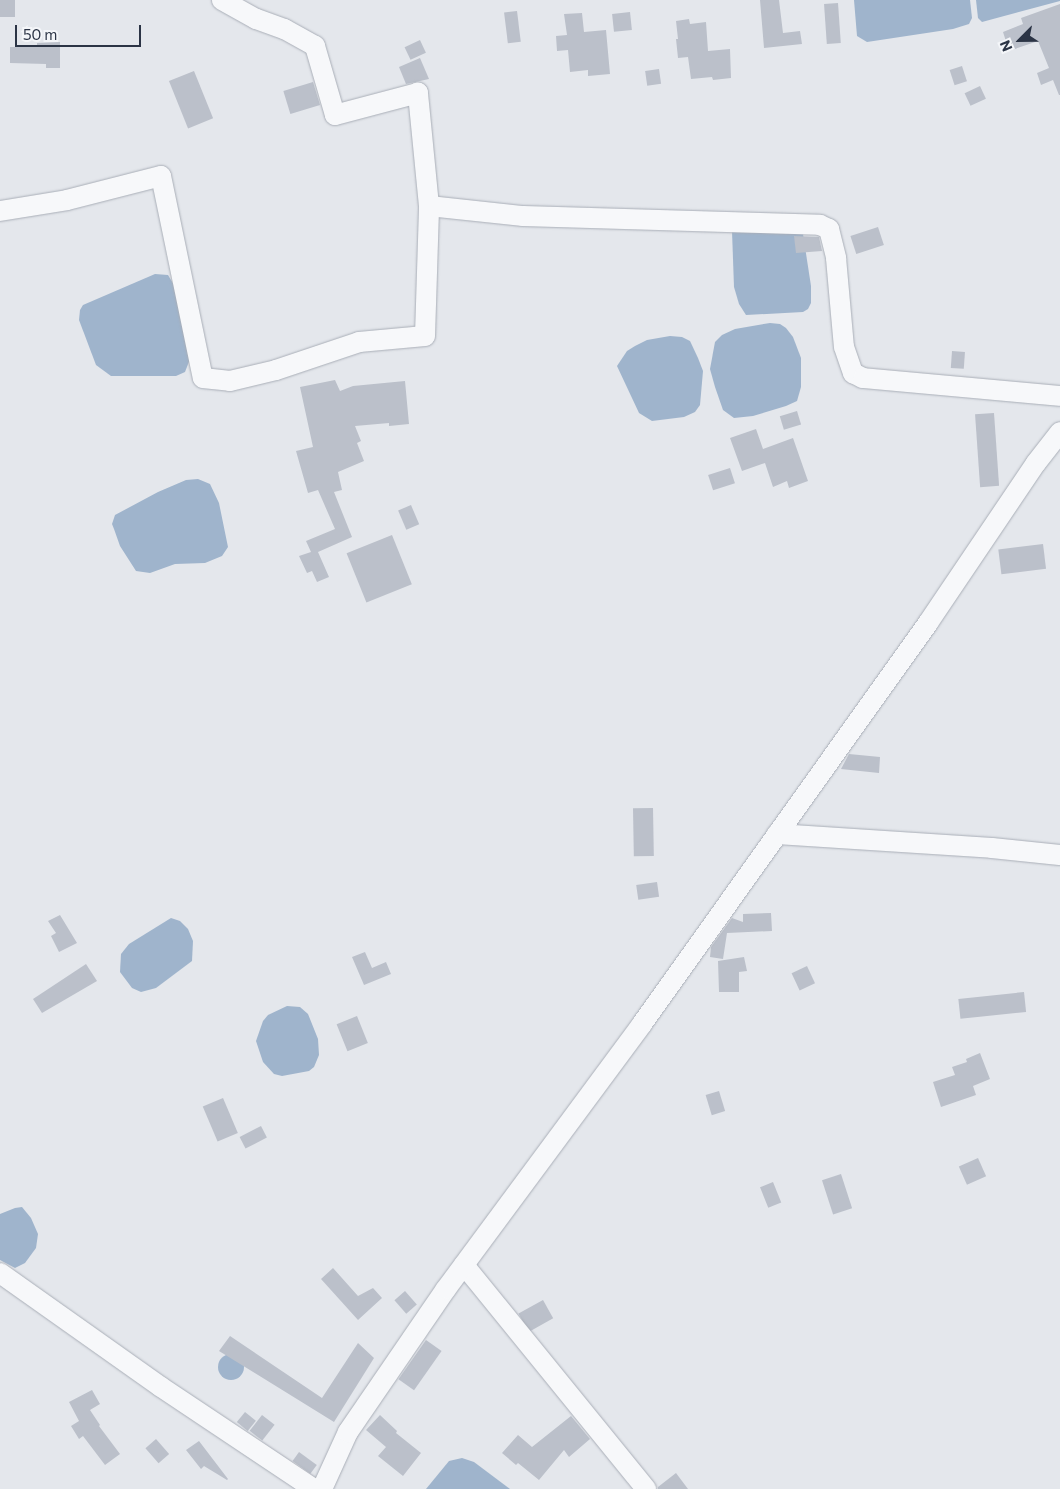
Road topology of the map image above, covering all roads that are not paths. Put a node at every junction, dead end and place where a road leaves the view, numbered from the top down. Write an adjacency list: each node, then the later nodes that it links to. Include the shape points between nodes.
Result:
1 (222, 0): 2 (street, via 315,46 335,115 418,93)
2 (429, 206): 3 (street, via 425,336 358,342 276,370 230,381 203,378 161,176 67,200); 4 (street, via 524,216 820,225 829,229 833,242 844,347 853,373 863,378)
3 (0, 211)
4 (1060, 396)
5 (1060, 432): 6 (street)
6 (777, 834): 7 (street); 8 (street)
7 (1060, 855)
8 (464, 1265): 11 (street, via 348,1432); 12 (street)
9 (0, 1274): 10 (street)
10 (314, 1489)
11 (322, 1489)
12 (646, 1489)

